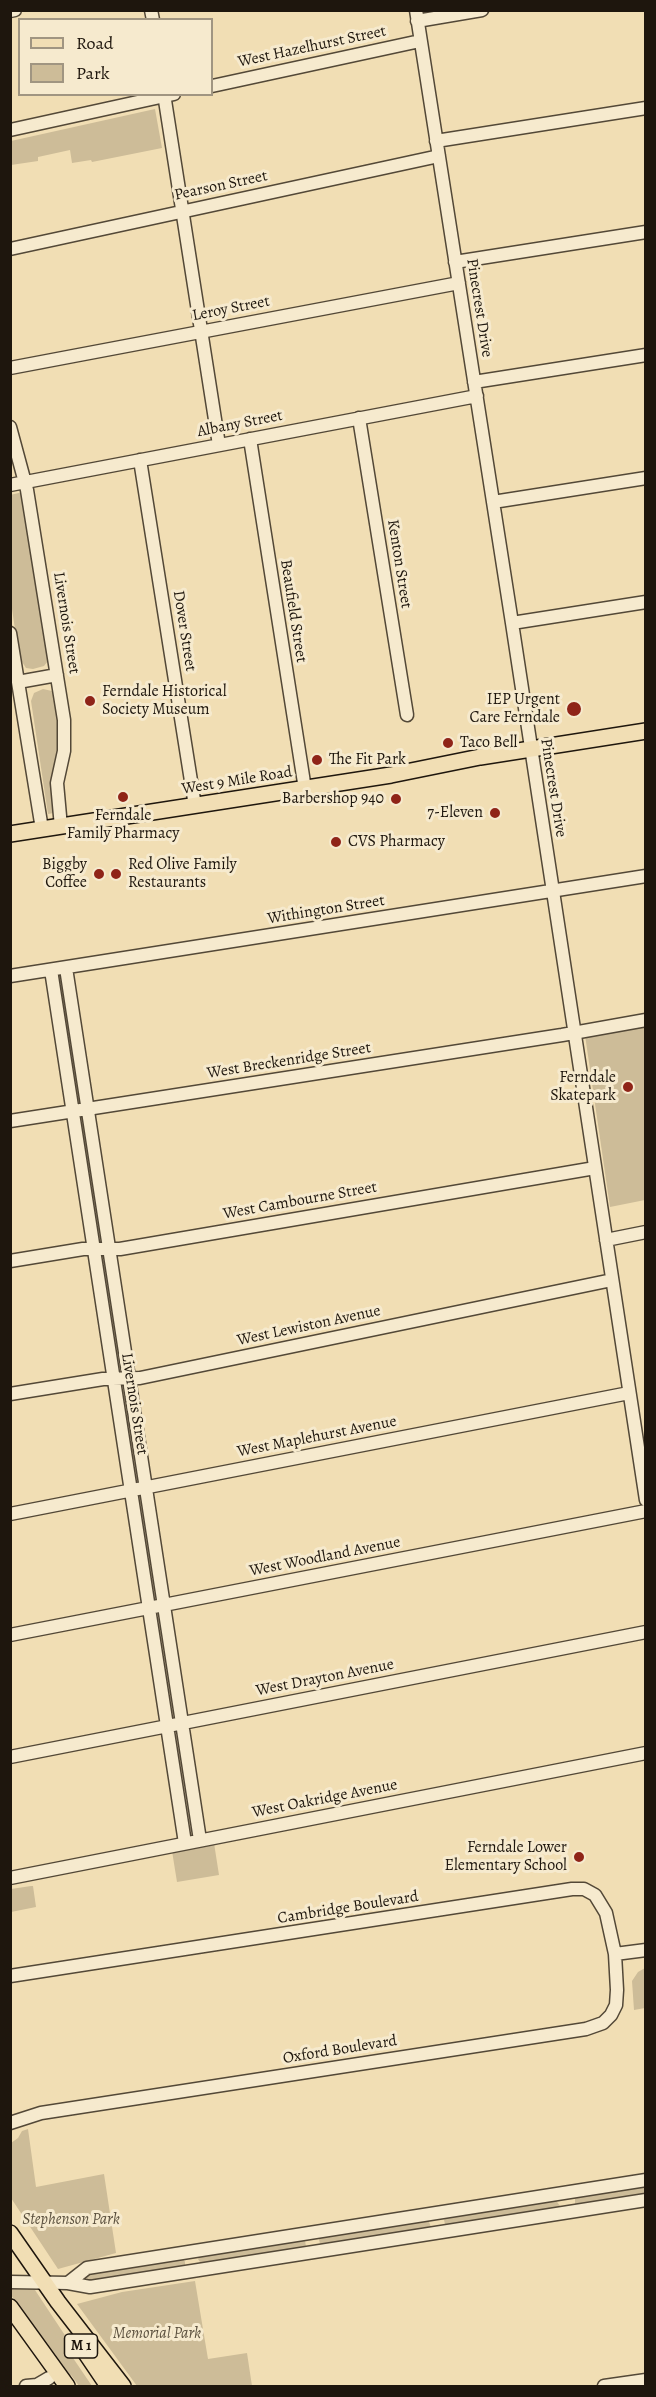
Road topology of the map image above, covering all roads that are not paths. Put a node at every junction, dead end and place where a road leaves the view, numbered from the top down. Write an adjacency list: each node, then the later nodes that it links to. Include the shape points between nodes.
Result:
1 (482, 10): 2 (street)
2 (417, 16): 3 (street, Pinecrest Drive)
3 (420, 41): 4 (street, West Hazelhurst Street); 9 (street, Pinecrest Drive)
4 (213, 86)
5 (163, 96): 8 (street)
6 (167, 96): 11 (street)
7 (645, 108): 9 (street)
8 (10, 130)
9 (436, 141): 10 (street, Pinecrest Drive)
10 (439, 156): 11 (street, Pearson Street); 14 (street, Pinecrest Drive)
11 (182, 212): 13 (street, Pearson Street); 16 (street)
12 (645, 232): 14 (street)
13 (10, 249)
14 (455, 262): 15 (street, Pinecrest Drive)
15 (459, 283): 16 (street, Leroy Street); 19 (street, Pinecrest Drive)
16 (201, 332): 18 (street, Leroy Street); 24 (street)
17 (645, 355): 19 (street)
18 (10, 368)
19 (474, 382): 20 (street, Pinecrest Drive)
20 (477, 396): 21 (street, Albany Street); 29 (street, Pinecrest Drive)
21 (359, 418): 23 (street, Albany Street); 37 (street, Kenton Street)
22 (10, 428): 27 (street, Livernois Street)
23 (249, 439): 24 (street, Albany Street); 40 (street, Beaufield Street)
24 (219, 445): 25 (street, Albany Street)
25 (140, 460): 27 (street, Albany Street); 41 (street, Dover Street)
26 (645, 478): 29 (street)
27 (25, 482): 28 (street, Albany Street); 33 (street, Livernois Street)
28 (10, 485)
29 (493, 502): 31 (street, Pinecrest Drive)
30 (645, 602): 31 (street)
31 (512, 623): 39 (street, Pinecrest Drive)
32 (10, 633): 34 (street)
33 (57, 675): 34 (street); 42 (street, Livernois Street, via 65,737 57,783)
34 (18, 682): 35 (street)
35 (24, 713): 36 (street); 43 (street)
36 (10, 715)
37 (407, 715)
38 (645, 731): 39 (main road, West 9 Mile Road)
39 (530, 749): 40 (main road, West 9 Mile Road); 46 (street, Pinecrest Drive)
40 (305, 789): 41 (main road, West 9 Mile Road)
41 (195, 806): 42 (main road, West 9 Mile Road)
42 (61, 827): 43 (main road, West 9 Mile Road)
43 (42, 829): 44 (main road, West 9 Mile Road)
44 (10, 834)
45 (645, 876): 46 (street, Withington Street)
46 (552, 891): 47 (street, Withington Street); 51 (street, Pinecrest Drive)
47 (66, 968): 48 (street, Withington Street); 52 (street, Livernois Street)
48 (51, 970): 49 (street, Withington Street); 53 (street, Livernois Street)
49 (10, 976)
50 (645, 1020): 51 (street, West Breckenridge Street)
51 (573, 1032): 52 (street, West Breckenridge Street); 55 (street, Pinecrest Drive)
52 (87, 1109): 53 (street, West Breckenridge Street); 59 (street, Livernois Street)
53 (73, 1112): 54 (street, West Breckenridge Street); 58 (street, Livernois Street)
54 (10, 1121)
55 (595, 1168): 57 (street, Pinecrest Drive); 59 (street, West Cambourne Street)
56 (645, 1232): 57 (street)
57 (606, 1240): 61 (street, Pinecrest Drive)
58 (94, 1249): 59 (street, West Cambourne Street); 60 (street, West Cambourne Street); 63 (street, Livernois Street)
59 (109, 1249): 62 (street, Livernois Street)
60 (10, 1261)
61 (612, 1280): 62 (street, West Lewiston Avenue); 64 (street, Pinecrest Drive)
62 (128, 1378): 63 (street, West Lewiston Avenue); 67 (street, Livernois Street)
63 (113, 1379): 65 (street, West Lewiston Avenue); 68 (street, Livernois Street)
64 (629, 1393): 66 (street, Pinecrest Drive); 67 (street, West Maplehurst Avenue)
65 (10, 1394)
66 (640, 1429): 69 (street, Pinecrest Drive)
67 (146, 1488): 68 (street, West Maplehurst Avenue); 72 (street, Livernois Street)
68 (131, 1491): 71 (street, West Maplehurst Avenue); 73 (street, Livernois Street)
69 (645, 1500)
70 (645, 1511): 72 (street, West Woodland Avenue)
71 (10, 1514)
72 (164, 1605): 73 (street, West Woodland Avenue); 76 (street, Livernois Street)
73 (149, 1608): 75 (street, West Woodland Avenue); 77 (street, Livernois Street)
74 (645, 1632): 76 (street, West Drayton Avenue)
75 (10, 1635)
76 (182, 1723): 77 (street, West Drayton Avenue); 80 (street, Livernois Street)
77 (167, 1726): 79 (street, West Drayton Avenue); 81 (street, Livernois Street)
78 (645, 1753): 80 (street, West Oakridge Avenue)
79 (10, 1757)
80 (200, 1840): 81 (street, West Oakridge Avenue)
81 (185, 1843): 82 (street, West Oakridge Avenue)
82 (10, 1878)
83 (645, 1950): 84 (street)
84 (615, 1954): 85 (street, Cambridge Boulevard, via 606,1913 595,1895 584,1889 572,1889); 86 (street, Oxford Boulevard, via 616,2005 611,2015 597,2026 41,2113)
85 (10, 1976)
86 (10, 2123)
87 (645, 2180): 88 (street)
88 (567, 2193): 90 (street); 91 (street)
89 (645, 2200): 90 (street)
90 (570, 2212): 92 (street)
91 (437, 2213): 92 (street); 94 (street)
92 (440, 2232): 96 (street)
93 (10, 2233): 99 (main road)
94 (310, 2233): 95 (street); 96 (street)
95 (190, 2252): 97 (street); 100 (street, via 87,2268)
96 (314, 2252): 97 (street)
97 (193, 2270): 100 (street, via 90,2287)
98 (10, 2282): 99 (street)
99 (44, 2282): 100 (street); 101 (main road)
100 (68, 2283)
101 (58, 2302): 108 (main road, M 1, via 66,2322); 109 (main road)
102 (10, 2307): 107 (main road, M 1)
103 (10, 2321): 105 (main road)
104 (645, 2380): 110 (street)
105 (52, 2382): 106 (street)
106 (26, 2386)
107 (67, 2386)
108 (108, 2386)
109 (123, 2386)
110 (604, 2386)

